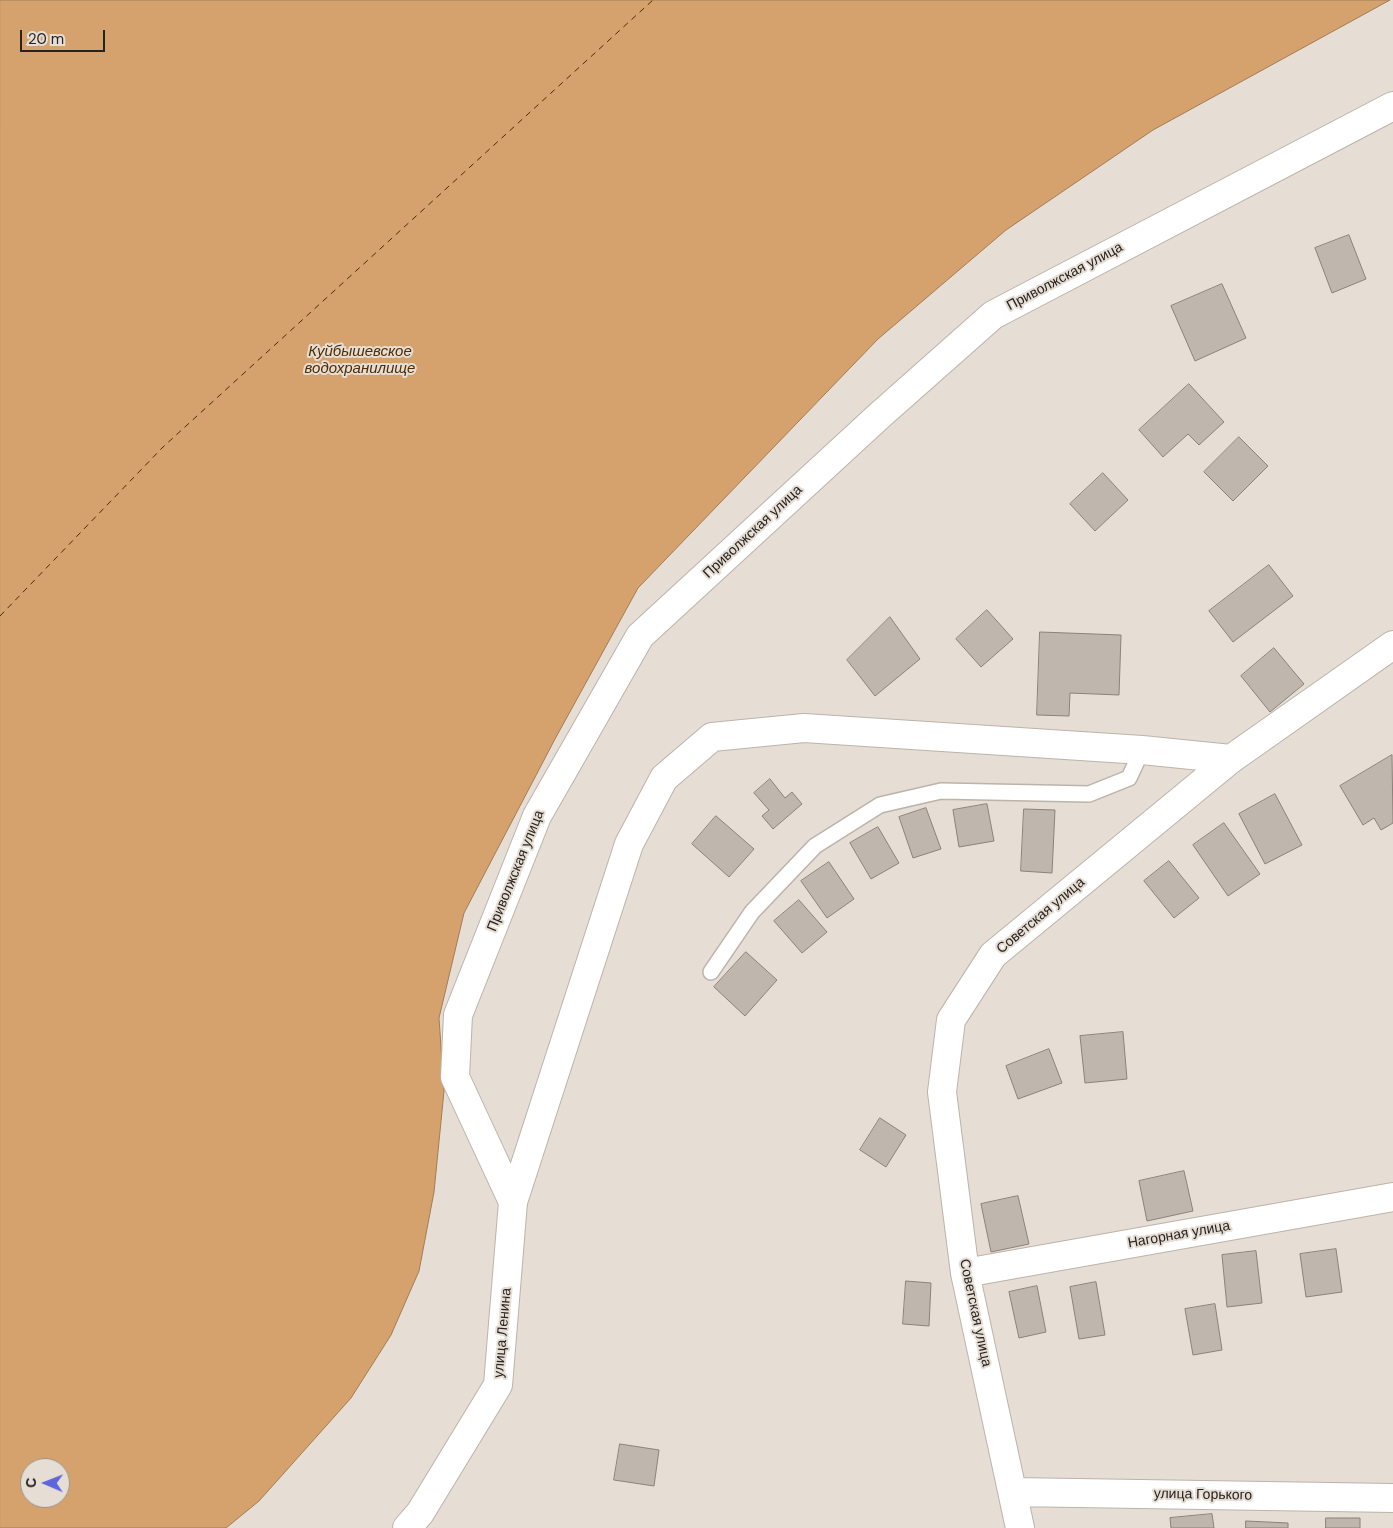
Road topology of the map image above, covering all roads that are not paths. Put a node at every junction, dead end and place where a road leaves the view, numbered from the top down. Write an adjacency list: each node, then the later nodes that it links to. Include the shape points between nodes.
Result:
1 (1393, 106): 7 (street, Приволжская улица, via 993,315 640,636 537,816 458,1015 455,1077)
2 (1393, 646): 4 (street, Советская улица)
3 (1142, 750): 4 (street, улица Ленина); 5 (lane, via 1129,778 1089,794 941,791 880,805 815,846 752,912); 7 (street, улица Ленина, via 804,728 712,737 664,778 629,844)
4 (1231, 759): 8 (street, Советская улица, via 993,955 951,1020 942,1092)
5 (710, 972)
6 (1393, 1197): 8 (street, Нагорная улица)
7 (513, 1202): 11 (street, улица Ленина, via 498,1385 420,1513)
8 (965, 1273): 9 (street, Советская улица)
9 (1014, 1492): 10 (street, улица Горького); 12 (street, Советская улица)
10 (1393, 1498)
11 (407, 1528)
12 (1020, 1528)

